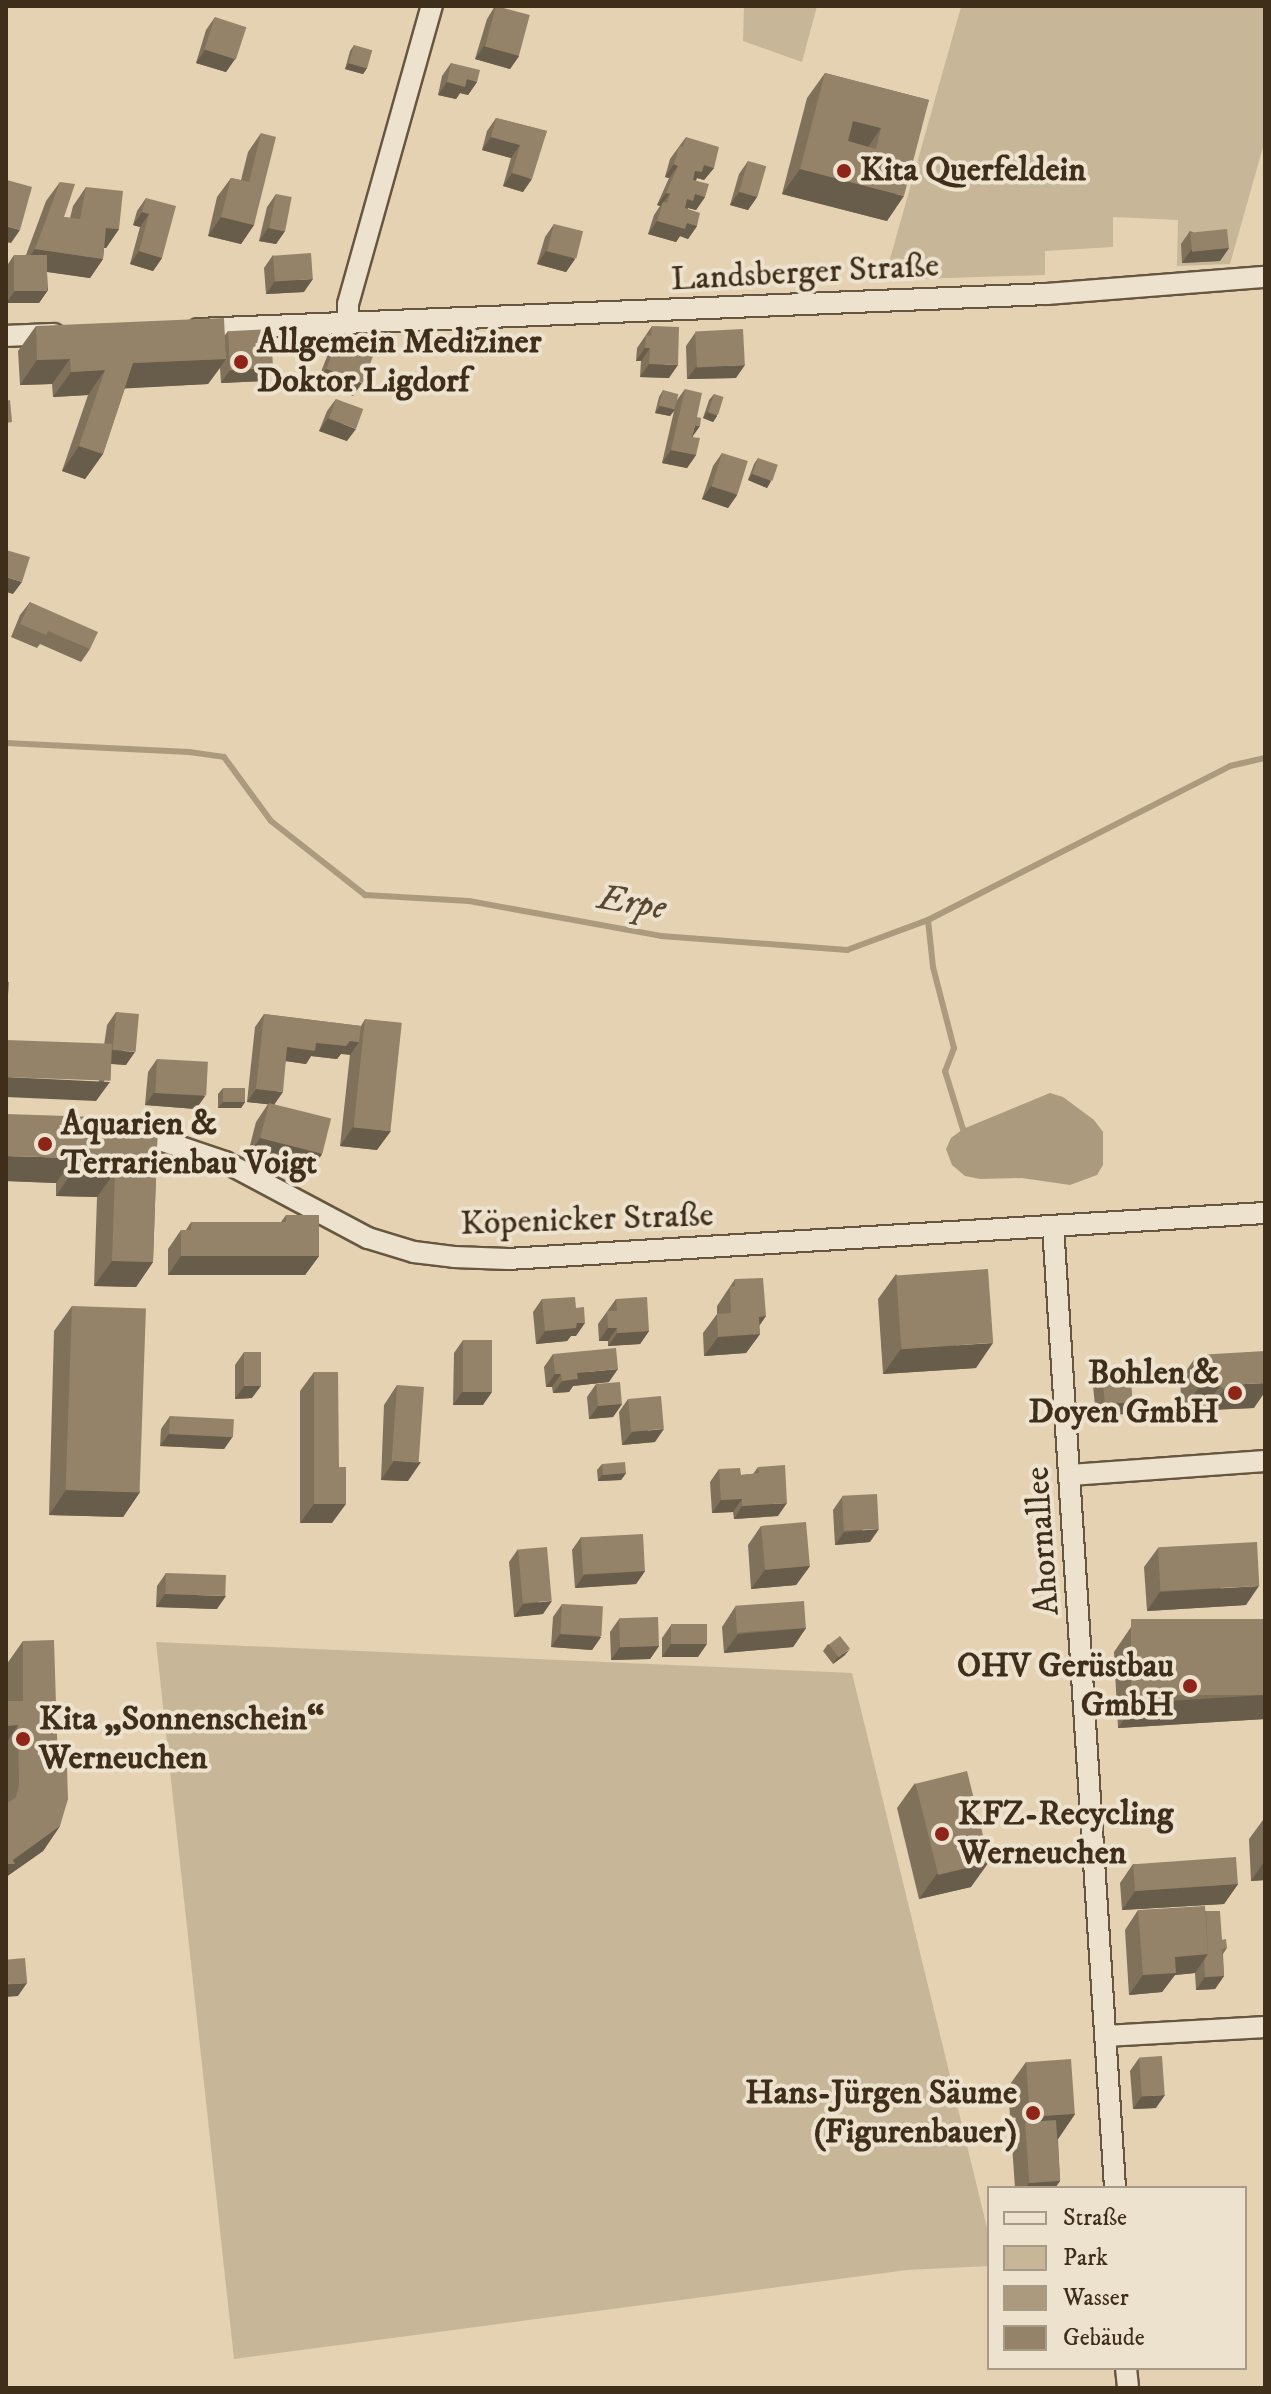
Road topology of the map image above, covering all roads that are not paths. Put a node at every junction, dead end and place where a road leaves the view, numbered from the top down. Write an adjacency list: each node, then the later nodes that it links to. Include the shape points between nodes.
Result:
1 (432, 6): 3 (street, via 348,304)
2 (1265, 277): 3 (street, Landsberger Straße, via 1047,294)
3 (348, 324): 4 (street, Landsberger Straße)
4 (177, 330)
5 (68, 334): 6 (street)
6 (6, 336)
7 (117, 1128): 9 (street, Köpenicker Straße, via 225,1162 368,1238 454,1257 508,1259)
8 (1265, 1213): 9 (street, Köpenicker Straße)
9 (1053, 1226): 11 (street, Ahornallee)
10 (1265, 1461): 11 (street)
11 (1070, 1475): 13 (street, Ahornallee)
12 (1265, 2027): 13 (street)
13 (1106, 2036): 14 (street, Ahornallee)
14 (1115, 2186)

